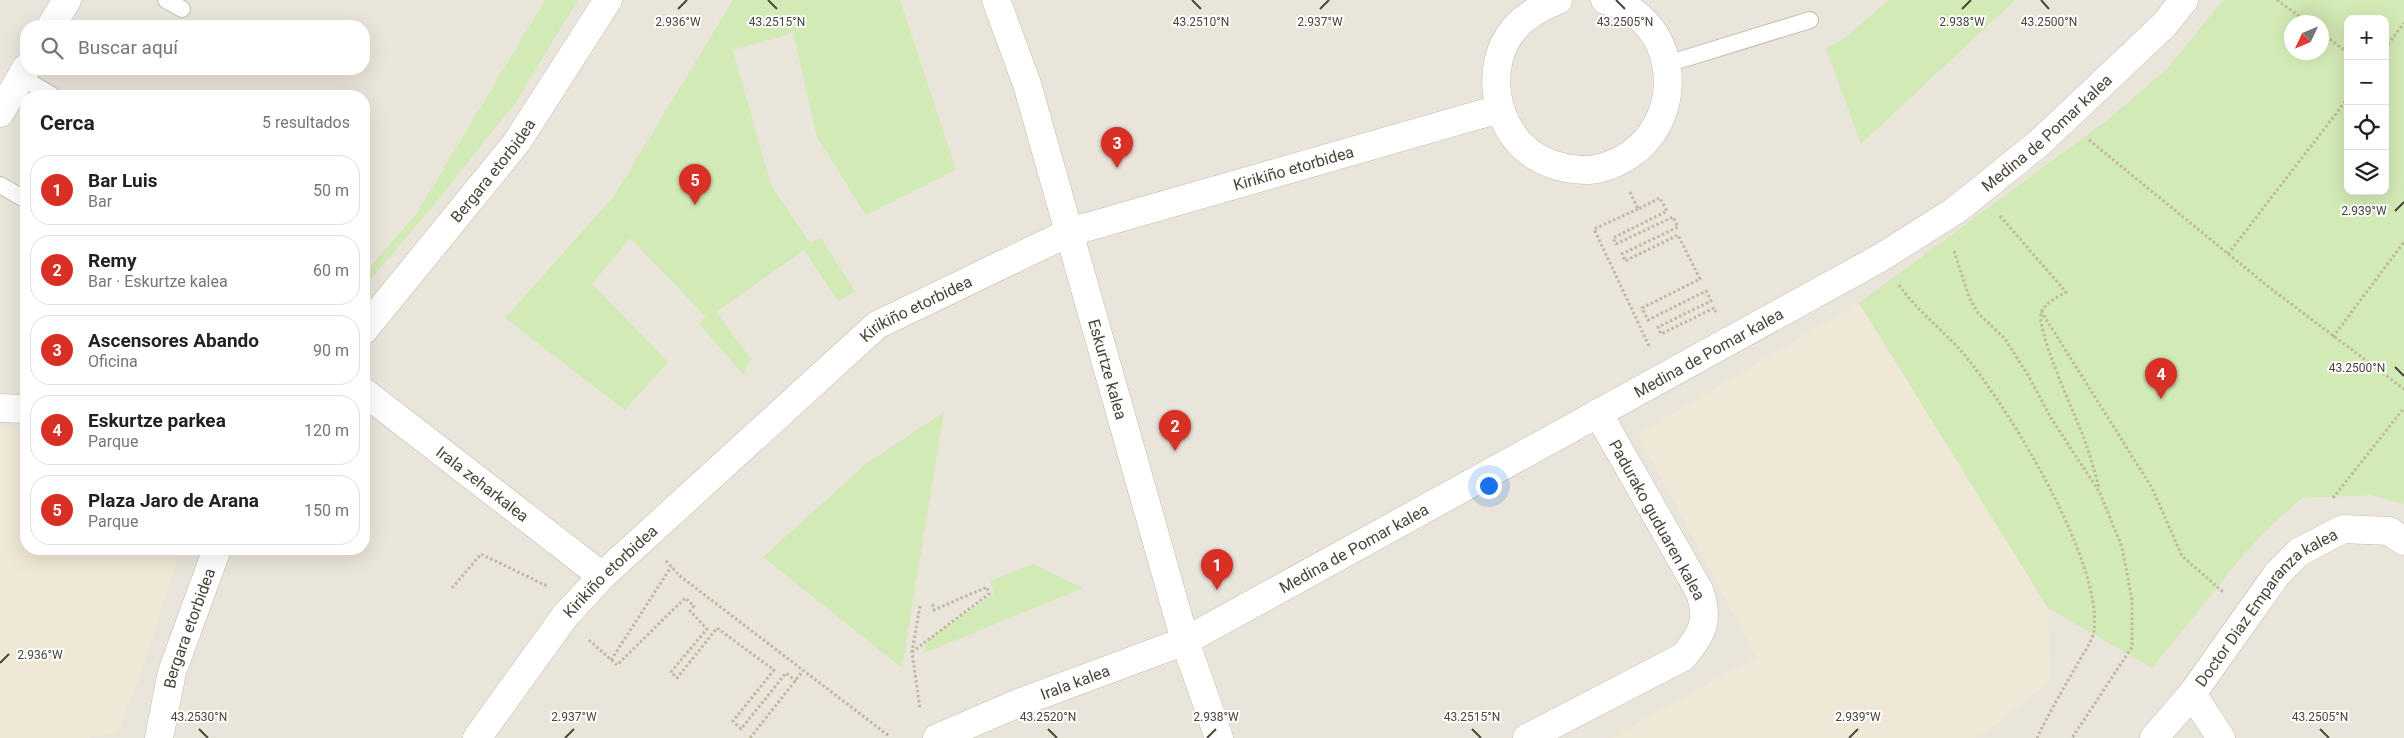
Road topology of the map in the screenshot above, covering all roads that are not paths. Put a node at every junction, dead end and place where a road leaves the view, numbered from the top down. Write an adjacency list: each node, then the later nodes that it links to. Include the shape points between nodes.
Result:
1 (67, 0): 9 (street)
2 (166, 0): 8 (lane)
3 (608, 0): 20 (street, Bergara etorbidea, via 517,142)
4 (996, 0): 19 (street, Eskurtze kalea, via 1027,84)
5 (1558, 0): 15 (street, via 1534,11 1514,30 1500,54 1495,81)
6 (1605, 0): 11 (street, via 1638,17 1656,38)
7 (2184, 0): 24 (street, Medina de Pomar kalea, via 2164,25 2038,144 1956,210 1880,258)
8 (182, 9)
9 (55, 20)
10 (1810, 20): 11 (lane)
11 (1667, 64): 15 (street, via 1669,92 1661,120 1644,145 1616,163 1591,170 1562,168 1534,156 1513,135)
12 (23, 75): 16 (street)
13 (27, 75): 14 (lane)
14 (45, 90)
15 (1499, 109): 19 (street, Kirikiño etorbidea)
16 (0, 113)
17 (0, 184): 18 (lane)
18 (20, 196)
19 (1070, 232): 27 (street, Kirikiño etorbidea, via 877,325); 28 (street, Eskurtze kalea)
20 (370, 323)
21 (370, 397): 27 (street, Irala zeharkalea)
22 (0, 408): 23 (street)
23 (20, 409)
24 (1598, 413): 28 (street, Medina de Pomar kalea); 34 (street, Padurako guduaren kalea, via 1700,592 1706,613 1698,639 1683,657)
25 (2404, 541): 29 (street, Doctor Diaz Emparanza kalea, via 2389,531 2343,529 2299,552 2277,574)
26 (215, 555): 31 (street, Bergara etorbidea, via 172,672)
27 (602, 576): 32 (street, Kirikiño etorbidea, via 565,616)
28 (1185, 641): 30 (street, Irala kalea, via 1016,704); 33 (street, Eskurtze kalea)
29 (2192, 694): 35 (street, Doctor Diaz Emparanza kalea); 36 (street)
30 (929, 728)
31 (159, 738)
32 (477, 738)
33 (1219, 738)
34 (1527, 738)
35 (2154, 738)
36 (2221, 738)

